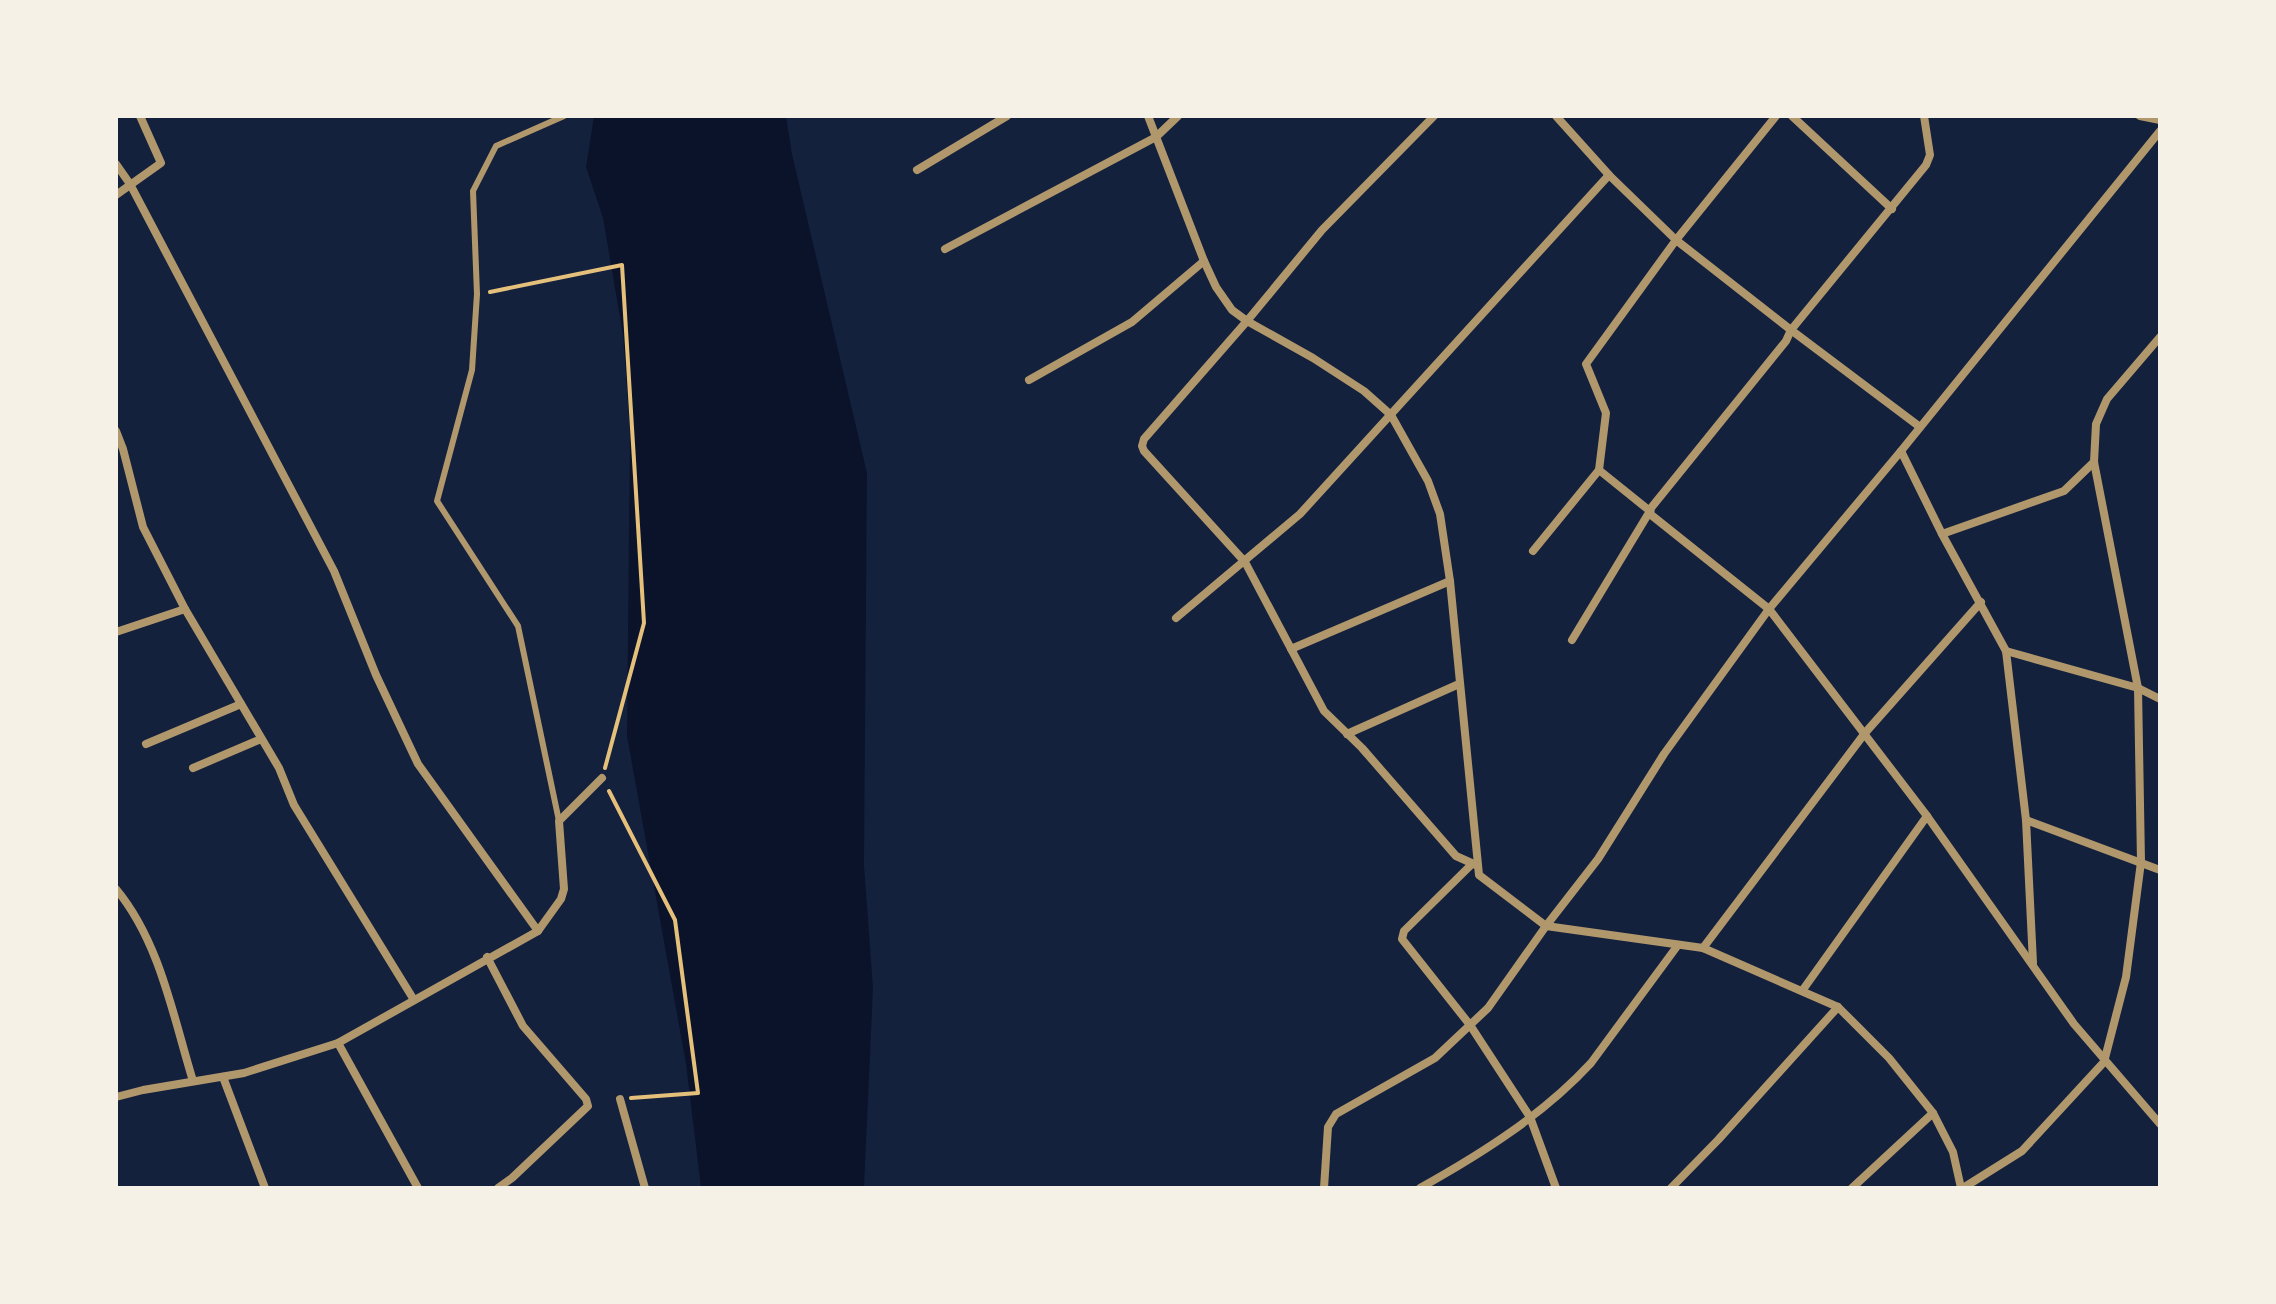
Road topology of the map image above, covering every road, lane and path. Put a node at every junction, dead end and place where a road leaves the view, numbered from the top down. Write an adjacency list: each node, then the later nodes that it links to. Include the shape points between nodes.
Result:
1 (140, 116): 18 (street, via 161,161)
2 (564, 116): 24 (lane, via 496,146 473,191)
3 (1007, 116): 16 (street)
4 (1148, 116): 14 (street)
5 (1178, 116): 14 (street)
6 (1434, 116): 25 (street, via 1322,230)
7 (1556, 116): 17 (street)
8 (1776, 116): 21 (street)
9 (1792, 116): 20 (street)
10 (1924, 116): 20 (street, via 1929,160)
11 (2140, 116): 12 (street)
12 (2160, 120)
13 (2160, 131): 30 (street)
14 (1156, 137): 22 (street); 23 (street)
15 (116, 164): 18 (street)
16 (917, 170)
17 (1609, 175): 21 (street); 29 (street)
18 (130, 184): 19 (street); 66 (street, via 334,571 418,764)
19 (116, 195)
20 (1892, 209): 26 (street)
21 (1676, 240): 26 (street); 34 (street, via 1586,364 1606,413)
22 (945, 249)
23 (1204, 261): 25 (street, via 1232,310); 28 (street, via 1132,322)
24 (477, 294): 57 (path, via 622,265 644,623); 60 (lane, via 472,370 437,501 518,626)
25 (1247, 321): 29 (street, via 1351,382); 38 (street, via 1142,446)
26 (1791, 330): 30 (street); 35 (street)
27 (2160, 337): 33 (street, via 2107,399 2096,424)
28 (1029, 380)
29 (1391, 415): 38 (street, via 1300,514); 39 (street, via 1440,514)
30 (1920, 427): 32 (street)
31 (116, 431): 41 (street, via 143,527)
32 (1901, 451): 36 (street); 42 (street)
33 (2094, 462): 36 (street, via 2064,491); 49 (street)
34 (1599, 470): 35 (street); 37 (street)
35 (1650, 511): 42 (street); 45 (street)
36 (1942, 534): 40 (street)
37 (1533, 551)
38 (1245, 562): 43 (street); 46 (street)
39 (1450, 581): 46 (street); 48 (street)
40 (1981, 602): 47 (street); 52 (street)
41 (185, 609): 44 (street); 51 (street)
42 (1769, 609): 52 (street); 65 (street)
43 (1176, 618)
44 (116, 632)
45 (1572, 640)
46 (1291, 649): 53 (street, via 1324,711)
47 (2006, 651): 49 (street); 59 (street)
48 (1459, 684): 53 (street); 62 (street)
49 (2138, 688): 50 (street); 61 (street)
50 (2160, 699)
51 (241, 704): 54 (street); 55 (street)
52 (1865, 733): 58 (street); 68 (street)
53 (1347, 734): 62 (street, via 1456,856)
54 (261, 739): 56 (street); 72 (street, via 294,805)
55 (146, 744)
56 (193, 768)
57 (602, 778): 60 (street); 80 (path, via 675,920 698,1093)
58 (1927, 816): 70 (street); 71 (street)
59 (2026, 820): 61 (street); 70 (street)
60 (559, 821): 66 (street, via 564,889)
61 (2141, 862): 63 (street); 76 (street, via 2126,977)
62 (1474, 864): 65 (street, via 1483,880); 74 (street, via 1401,936)
63 (2160, 870)
64 (116, 889): 78 (street, via 146,936)
65 (1546, 926): 67 (street); 74 (street)
66 (538, 931): 69 (street)
67 (1678, 945): 68 (street); 82 (street, via 1591,1063)
68 (1703, 948): 71 (street)
69 (487, 957): 72 (street); 86 (street, via 523,1026 588,1106)
70 (2033, 964): 76 (street)
71 (1802, 991): 73 (street)
72 (414, 1000): 75 (street)
73 (1838, 1007): 81 (street); 91 (street)
74 (1470, 1025): 82 (street); 88 (street, via 1435,1058 1336,1114 1328,1127)
75 (338, 1043): 77 (street); 85 (street)
76 (2104, 1062): 83 (street); 93 (street, via 2022,1151)
77 (223, 1077): 78 (street); 84 (street)
78 (193, 1081): 79 (street)
79 (116, 1097)
80 (620, 1099): 87 (street)
81 (1933, 1113): 92 (street); 93 (street, via 1953,1152)
82 (1530, 1117): 89 (street); 90 (street)
83 (2160, 1124)
84 (265, 1188)
85 (418, 1188)
86 (498, 1188)
87 (645, 1188)
88 (1324, 1188)
89 (1420, 1188)
90 (1556, 1188)
91 (1671, 1188)
92 (1852, 1188)
93 (1962, 1188)

